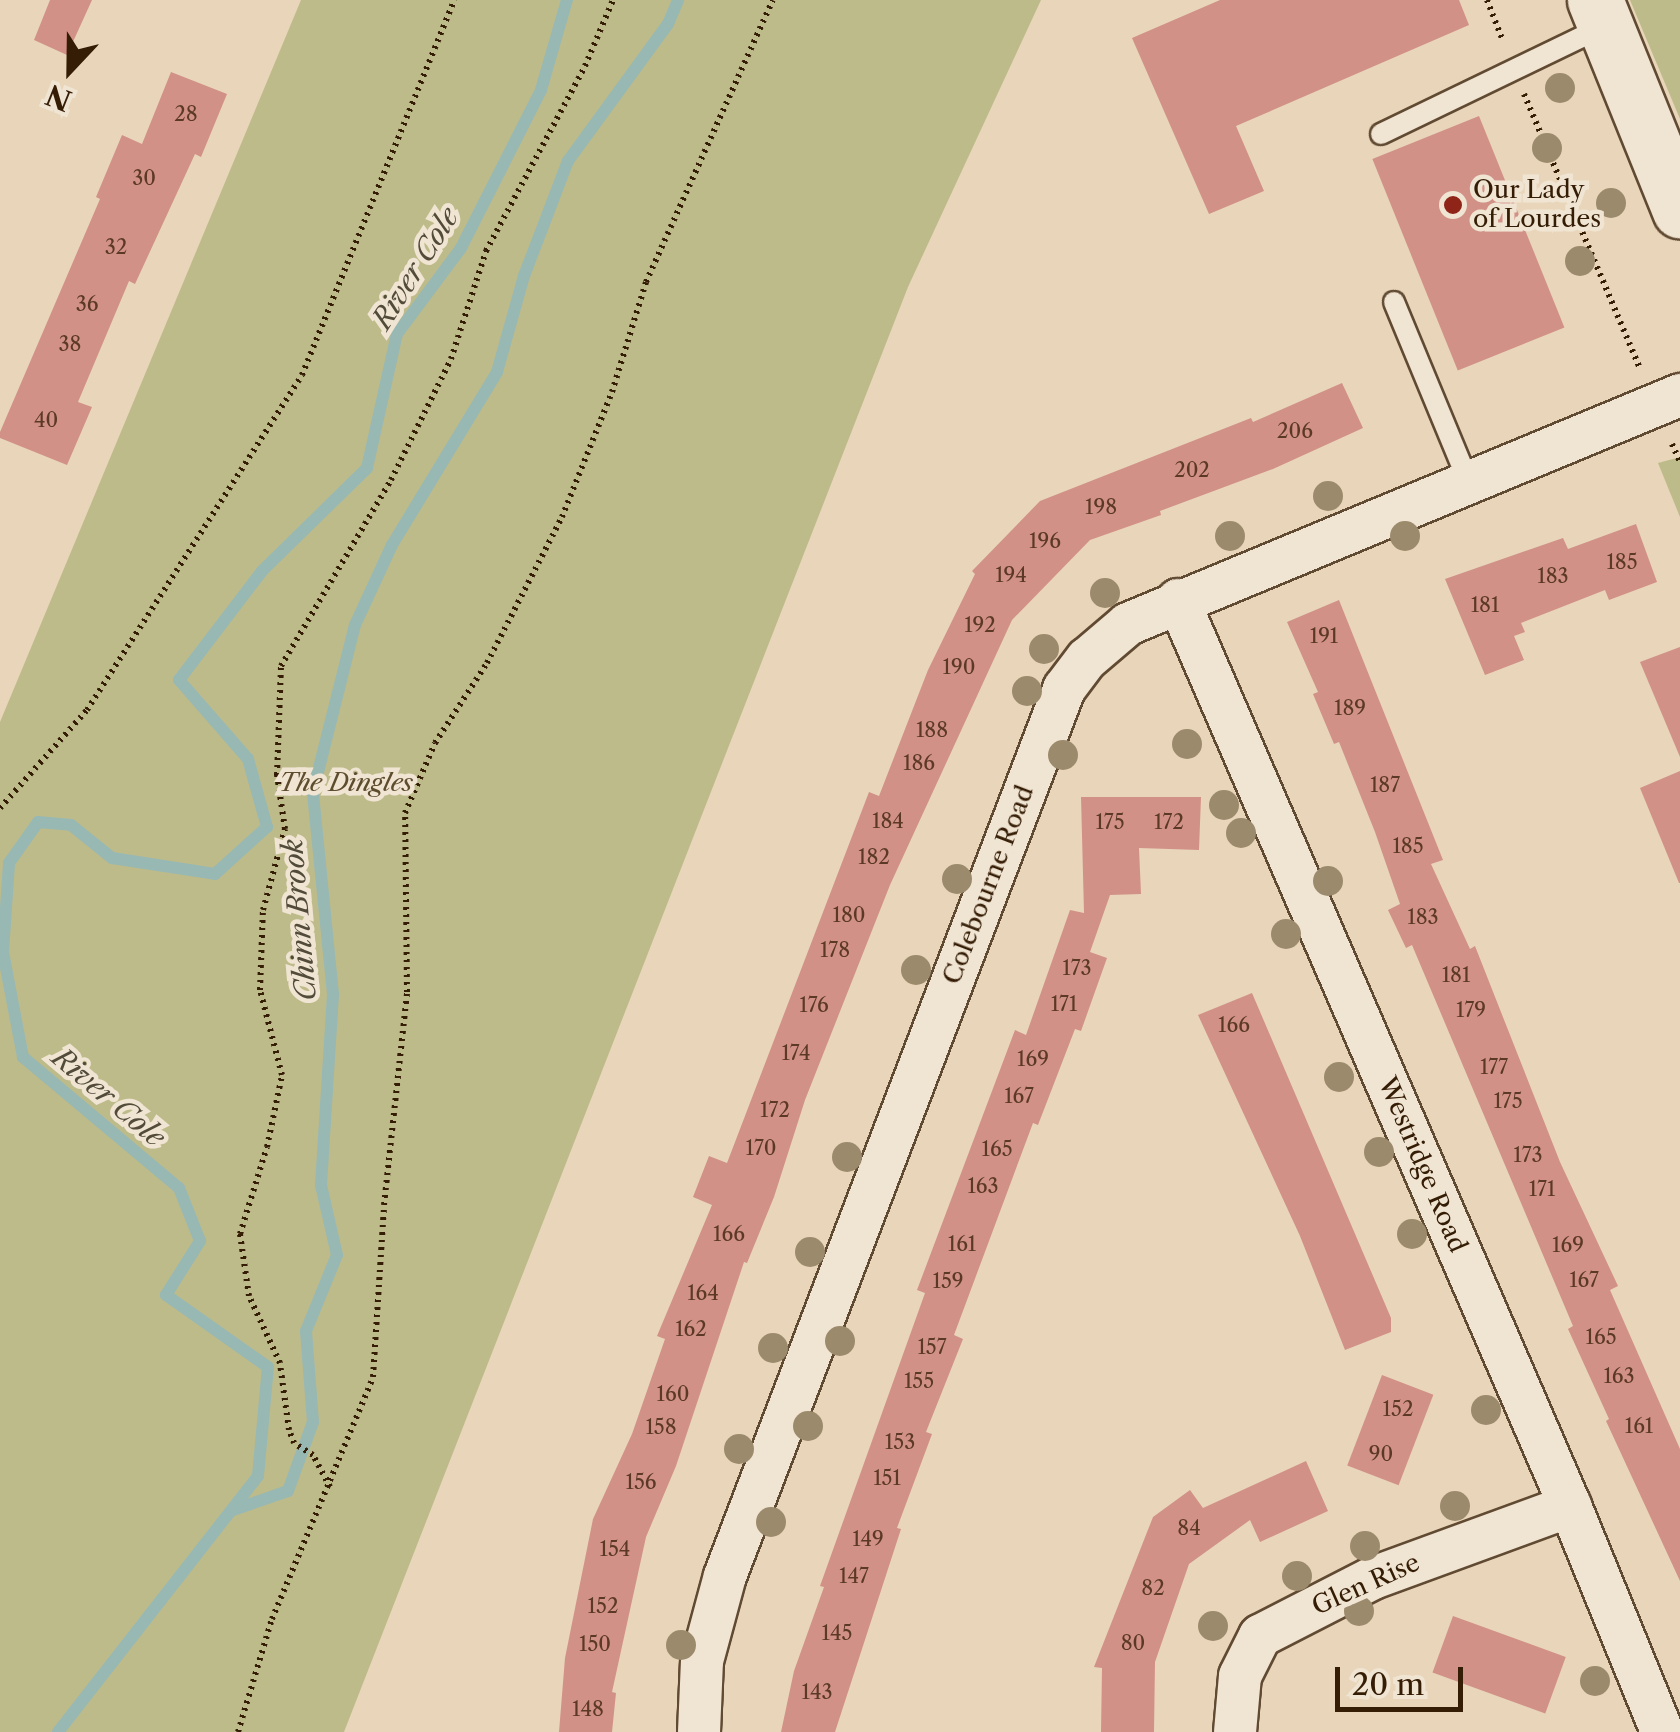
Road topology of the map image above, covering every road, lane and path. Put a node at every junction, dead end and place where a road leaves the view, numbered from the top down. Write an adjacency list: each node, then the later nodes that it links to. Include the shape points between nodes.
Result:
1 (454, 0): 13 (path, via 302,376 87,710)
2 (612, 0): 14 (path, via 585,66 486,251 451,359 391,480 281,666 277,774 286,828 263,910 260,990 282,1075 240,1234 249,1296 280,1363 294,1443 313,1456)
3 (773, 0): 14 (path, via 646,282 562,518 487,663 435,743 405,813 407,992 373,1377)
4 (1487, 0): 6 (path)
5 (1600, 13): 6 (lane); 8 (street)
6 (1513, 67): 7 (lane); 10 (path)
7 (1381, 134)
8 (1680, 210)
9 (1394, 302): 11 (lane)
10 (1667, 400): 11 (street, Colebourne Road)
11 (1468, 481): 12 (street, Colebourne Road)
12 (1178, 600): 15 (street, Westridge Road); 17 (street, Colebourne Road, via 1128,624 1064,690 726,1576 702,1661)
13 (0, 808)
14 (330, 1488): 16 (path, via 272,1619)
15 (1570, 1506): 18 (street, Glen Rise, via 1373,1578 1260,1636 1240,1676); 19 (street, Westridge Road)
16 (238, 1732)
17 (699, 1732)
18 (1235, 1732)
19 (1662, 1732)

